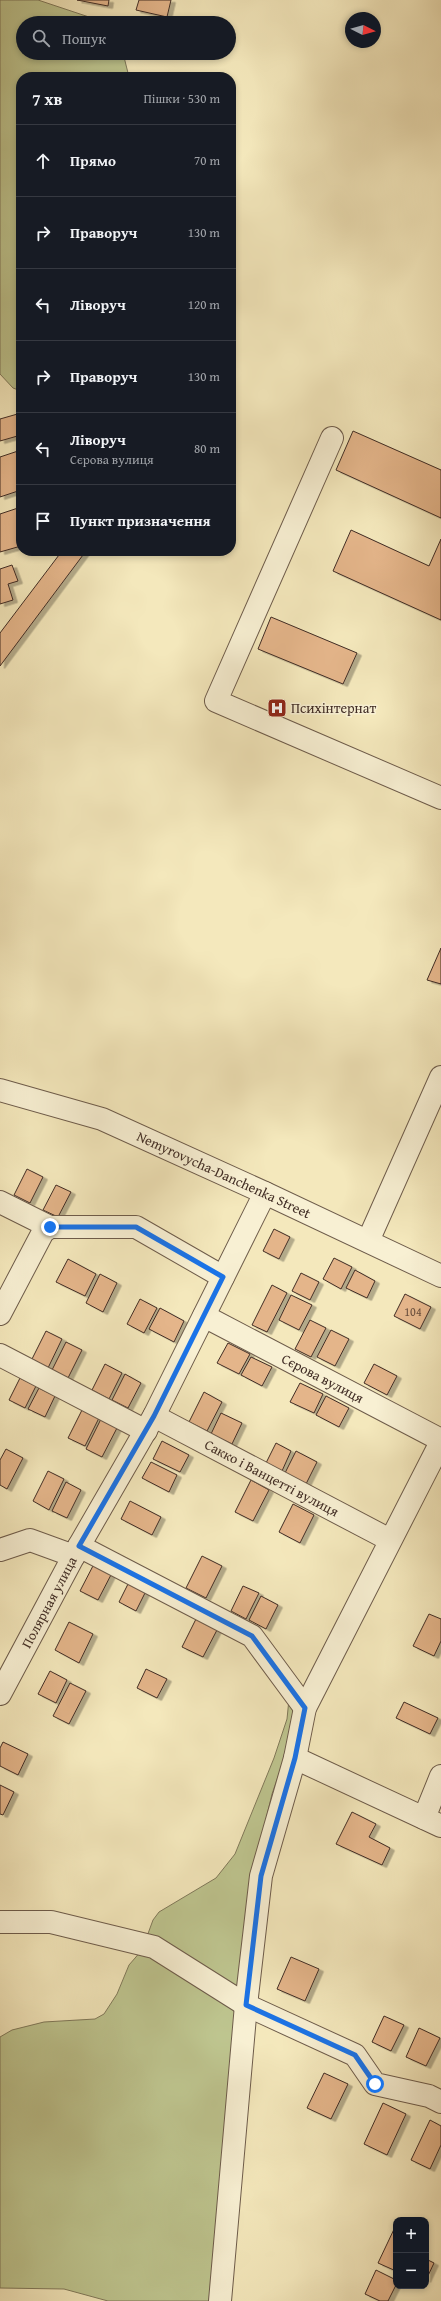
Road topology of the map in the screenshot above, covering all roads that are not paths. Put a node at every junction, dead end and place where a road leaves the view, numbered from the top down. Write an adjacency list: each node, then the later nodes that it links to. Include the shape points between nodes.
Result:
1 (332, 438): 2 (street, via 216,701)
2 (441, 798)
3 (441, 1077): 8 (street)
4 (0, 1090): 5 (street, Nemyrovycha-Danchenka Street, via 102,1119)
5 (265, 1193): 8 (street, Nemyrovycha-Danchenka Street); 10 (street, Полярная улица)
6 (0, 1202): 7 (street)
7 (50, 1227): 10 (street, via 136,1227); 11 (street, via 43,1232)
8 (368, 1241): 9 (street, Nemyrovycha-Danchenka Street)
9 (441, 1276)
10 (223, 1277): 12 (street, Полярная улица)
11 (0, 1314)
12 (204, 1316): 14 (street, Полярная улица); 15 (street, Сєрова вулиця)
13 (0, 1355): 14 (street, Сакко і Ванцетті вулиця)
14 (150, 1423): 16 (street, Сакко і Ванцетті вулиця); 18 (street, Полярная улица)
15 (441, 1441): 16 (street)
16 (390, 1540): 20 (street)
17 (0, 1550): 18 (street, via 30,1540)
18 (76, 1551): 19 (street, Полярная улица); 20 (street, via 252,1636)
19 (0, 1694)
20 (305, 1708): 21 (street)
21 (295, 1758): 23 (street); 25 (street, via 261,1876)
22 (441, 1776): 23 (street)
23 (433, 1822)
24 (0, 1922): 25 (street, via 51,1922 154,1947)
25 (246, 2005): 26 (street, via 355,2055 375,2084 429,2096); 27 (street)
26 (441, 2102)
27 (220, 2301)

